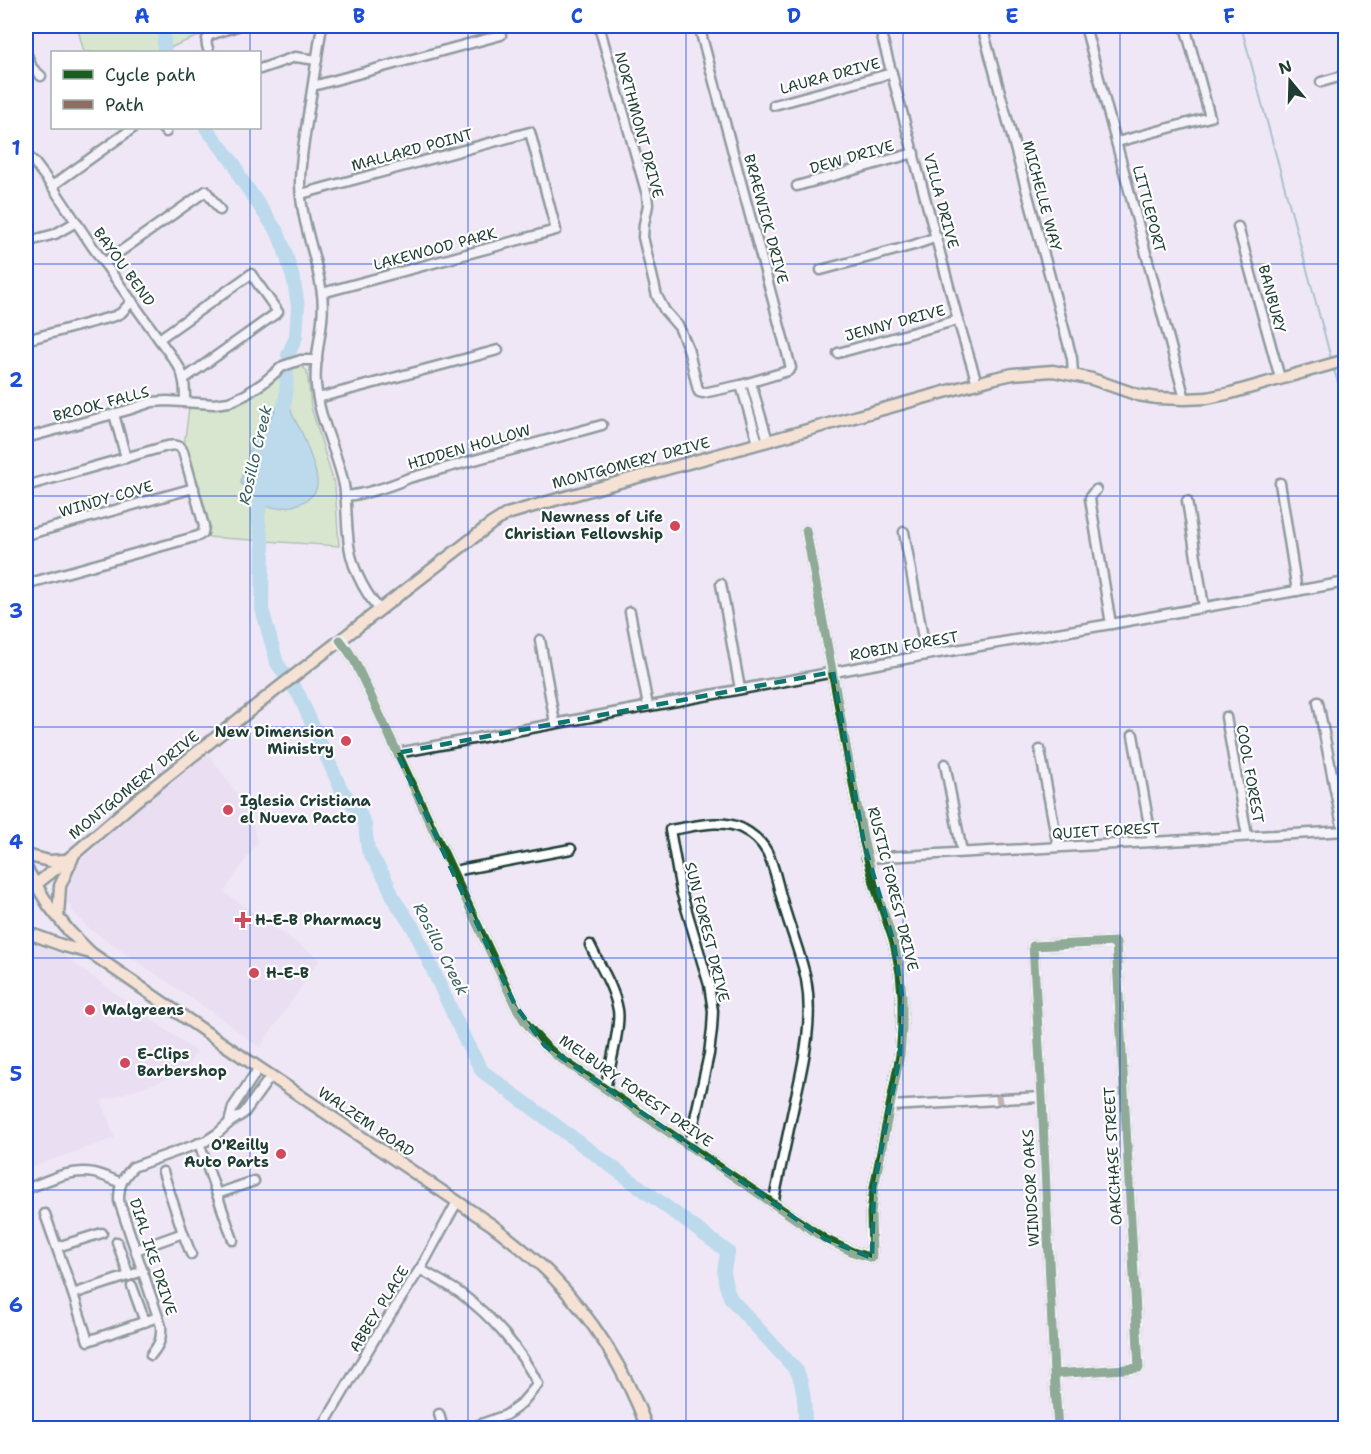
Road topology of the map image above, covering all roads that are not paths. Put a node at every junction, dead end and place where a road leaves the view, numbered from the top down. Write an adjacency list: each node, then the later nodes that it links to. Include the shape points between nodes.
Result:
1 (237, 26): 11 (street, via 210,35 206,42)
2 (322, 26): 12 (street)
3 (498, 26): 18 (street, via 501,35)
4 (599, 26): 49 (street, NORTHMONT DRIVE, via 647,195 643,237 657,296 679,327 699,392)
5 (699, 26): 47 (street, BRAEWICK DRIVE, via 791,363 788,371)
6 (879, 26): 14 (street, VILLA DRIVE)
7 (982, 26): 44 (street, MICHELLE WAY, via 1072,358)
8 (1085, 26): 21 (street, LITTLEPORT)
9 (1185, 26): 21 (street, via 1210,117)
10 (26, 51): 16 (street, via 32,68)
11 (209, 51)
12 (317, 60): 13 (street, via 296,57); 18 (street)
13 (261, 69)
14 (892, 73): 19 (street, LAURA DRIVE); 22 (street, VILLA DRIVE)
15 (1346, 75): 17 (street)
16 (41, 76)
17 (1321, 82)
18 (313, 86): 26 (street)
19 (774, 105)
20 (132, 129): 24 (street)
21 (1117, 142): 51 (street, LITTLEPORT)
22 (914, 153): 25 (street, DEW DRIVE); 31 (street, VILLA DRIVE)
23 (26, 154): 24 (street, BAYOU BEND)
24 (52, 186): 28 (street, BAYOU BEND)
25 (797, 186)
26 (301, 194): 30 (street, MALLARD POINT, via 530,132); 35 (street)
27 (220, 210): 33 (street, via 206,191)
28 (76, 222): 32 (street, via 55,234); 33 (street, BAYOU BEND)
29 (1238, 226): 45 (street, BANBURY)
30 (556, 230): 35 (street, LAKEWOOD PARK)
31 (937, 237): 34 (street); 37 (street, VILLA DRIVE)
32 (26, 242)
33 (104, 263): 36 (street, BAYOU BEND)
34 (821, 270)
35 (322, 293): 42 (street)
36 (132, 301): 38 (street, BAYOU BEND); 39 (street, via 115,316)
37 (958, 320): 41 (street, JENNY DRIVE); 48 (street, VILLA DRIVE)
38 (159, 339): 46 (street, BAYOU BEND); 46 (street, via 251,274 278,312)
39 (26, 340)
40 (498, 350): 50 (street)
41 (838, 352)
42 (317, 360): 50 (street); 52 (street, BROOK FALLS, via 283,366 245,395 229,402)
43 (1346, 360): 45 (main road, MONTGOMERY DRIVE)
44 (1073, 374): 48 (main road, MONTGOMERY DRIVE, via 1013,374); 51 (main road, MONTGOMERY DRIVE, via 1138,395)
45 (1280, 378): 51 (main road, MONTGOMERY DRIVE, via 1231,393)
46 (184, 379): 52 (street, BAYOU BEND)
47 (751, 383): 49 (street, BRAEWICK DRIVE); 56 (street)
48 (977, 383): 56 (main road, MONTGOMERY DRIVE)
49 (741, 385): 56 (street)
50 (318, 398): 62 (street)
51 (1185, 399)
52 (184, 402): 53 (street, BROOK FALLS, via 152,402)
53 (114, 414): 55 (street, BROOK FALLS); 57 (street)
54 (602, 425): 62 (street, HIDDEN HOLLOW)
55 (26, 436)
56 (763, 442): 72 (main road, MONTGOMERY DRIVE, via 507,514)
57 (126, 458): 59 (street); 60 (street, via 177,445)
58 (1280, 483): 70 (street)
59 (26, 486)
60 (194, 488): 66 (street, WINDY COVE); 68 (street, via 204,526 198,536)
61 (1096, 490): 74 (street, via 1090,499)
62 (345, 496): 72 (street, via 353,562)
63 (1186, 501): 71 (street)
64 (806, 530): 78 (street, RUSTIC FOREST DRIVE)
65 (904, 532): 77 (street)
66 (26, 535)
67 (1346, 582): 70 (street, ROBIN FOREST)
68 (26, 584)
69 (720, 584): 79 (street)
70 (1297, 591): 71 (street, ROBIN FOREST)
71 (1204, 607): 74 (street, ROBIN FOREST)
72 (379, 609): 75 (main road, MONTGOMERY DRIVE)
73 (630, 612): 81 (street)
74 (1111, 624): 77 (street, ROBIN FOREST)
75 (340, 640): 86 (street, MELBURY FOREST DRIVE); 95 (main road, MONTGOMERY DRIVE)
76 (540, 640): 83 (street)
77 (926, 655): 78 (street, ROBIN FOREST)
78 (833, 672): 79 (street, ROBIN FOREST); 96 (street, RUSTIC FOREST DRIVE)
79 (740, 689): 81 (street, ROBIN FOREST)
80 (1318, 702): 88 (street)
81 (648, 706): 83 (street, ROBIN FOREST)
82 (1226, 717): 89 (street, COOL FOREST)
83 (555, 723): 86 (street, ROBIN FOREST)
84 (1133, 735): 90 (street)
85 (1040, 750): 91 (street)
86 (397, 753): 98 (street, MELBURY FOREST DRIVE)
87 (945, 764): 93 (street)
88 (1344, 831): 89 (street, QUIET FOREST)
89 (1247, 836): 90 (street, QUIET FOREST)
90 (1152, 842): 91 (street, QUIET FOREST)
91 (1058, 847): 93 (street, QUIET FOREST)
92 (571, 849): 98 (street)
93 (962, 852): 96 (street, QUIET FOREST)
94 (26, 855): 95 (main road, via 49,861)
95 (70, 857): 99 (main road, MONTGOMERY DRIVE); 101 (main road, via 60,886)
96 (867, 858): 110 (street, RUSTIC FOREST DRIVE, via 900,973 902,1030)
97 (26, 868): 99 (main road, WALZEM ROAD)
98 (454, 871): 108 (street, MELBURY FOREST DRIVE, via 515,1005 530,1029 557,1056)
99 (36, 885): 100 (main road); 101 (main road, WALZEM ROAD)
100 (26, 892)
101 (58, 917): 105 (main road, WALZEM ROAD)
102 (26, 933): 105 (main road)
103 (1116, 942): 109 (street, WINDSOR OAKS, via 1033,946); 138 (street, OAKCHASE STREET, via 1139,1368)
104 (590, 945): 108 (street, via 618,1010)
105 (91, 953): 106 (main road, WALZEM ROAD)
106 (259, 1068): 107 (main road, WALZEM ROAD); 111 (street, DIAL IKE DRIVE, via 233,1107)
107 (271, 1076): 111 (street, DIAL IKE DRIVE, via 244,1113); 119 (main road, WALZEM ROAD)
108 (605, 1089): 113 (street, MELBURY FOREST DRIVE)
109 (1042, 1097): 110 (street); 138 (street, WINDSOR OAKS)
110 (891, 1106): 129 (street, RUSTIC FOREST DRIVE, via 874,1187)
111 (229, 1123): 112 (street, DIAL IKE DRIVE)
112 (199, 1143): 116 (street, DIAL IKE DRIVE, via 133,1167); 118 (street)
113 (689, 1146): 120 (street, MELBURY FOREST DRIVE); 120 (street, SUN FOREST DRIVE, via 709,1054 713,1011 681,891 670,830 727,823 757,839 773,864 806,979 806,1051)
114 (163, 1172): 123 (street)
115 (254, 1180): 118 (street)
116 (121, 1183): 117 (street, via 81,1172); 127 (street, DIAL IKE DRIVE, via 119,1201)
117 (26, 1189)
118 (217, 1194): 124 (street)
119 (457, 1202): 130 (street, ABBEY PLACE); 143 (main road, WALZEM ROAD, via 524,1250 578,1307 618,1364)
120 (773, 1203): 129 (street, MELBURY FOREST DRIVE, via 825,1239)
121 (45, 1214): 126 (street)
122 (102, 1233): 126 (street)
123 (183, 1233): 127 (street); 128 (street)
124 (233, 1240)
125 (117, 1242): 132 (street)
126 (57, 1247): 134 (street)
127 (136, 1250): 131 (street, DIAL IKE DRIVE)
128 (191, 1254)
129 (872, 1258)
130 (420, 1269): 140 (street, ABBEY PLACE); 142 (street, via 490,1318 528,1365 538,1384 506,1415)
131 (143, 1271): 132 (street); 135 (street, DIAL IKE DRIVE)
132 (129, 1276): 134 (street)
133 (132, 1286): 136 (street)
134 (74, 1294): 136 (street, via 88,1341)
135 (158, 1317): 136 (street); 137 (street, DIAL IKE DRIVE, via 162,1335)
136 (145, 1322)
137 (151, 1355)
138 (1054, 1374): 144 (street, WINDSOR OAKS)
139 (439, 1414): 141 (street)
140 (322, 1428)
141 (443, 1428)
142 (470, 1428)
143 (647, 1428)
144 (1058, 1428)

